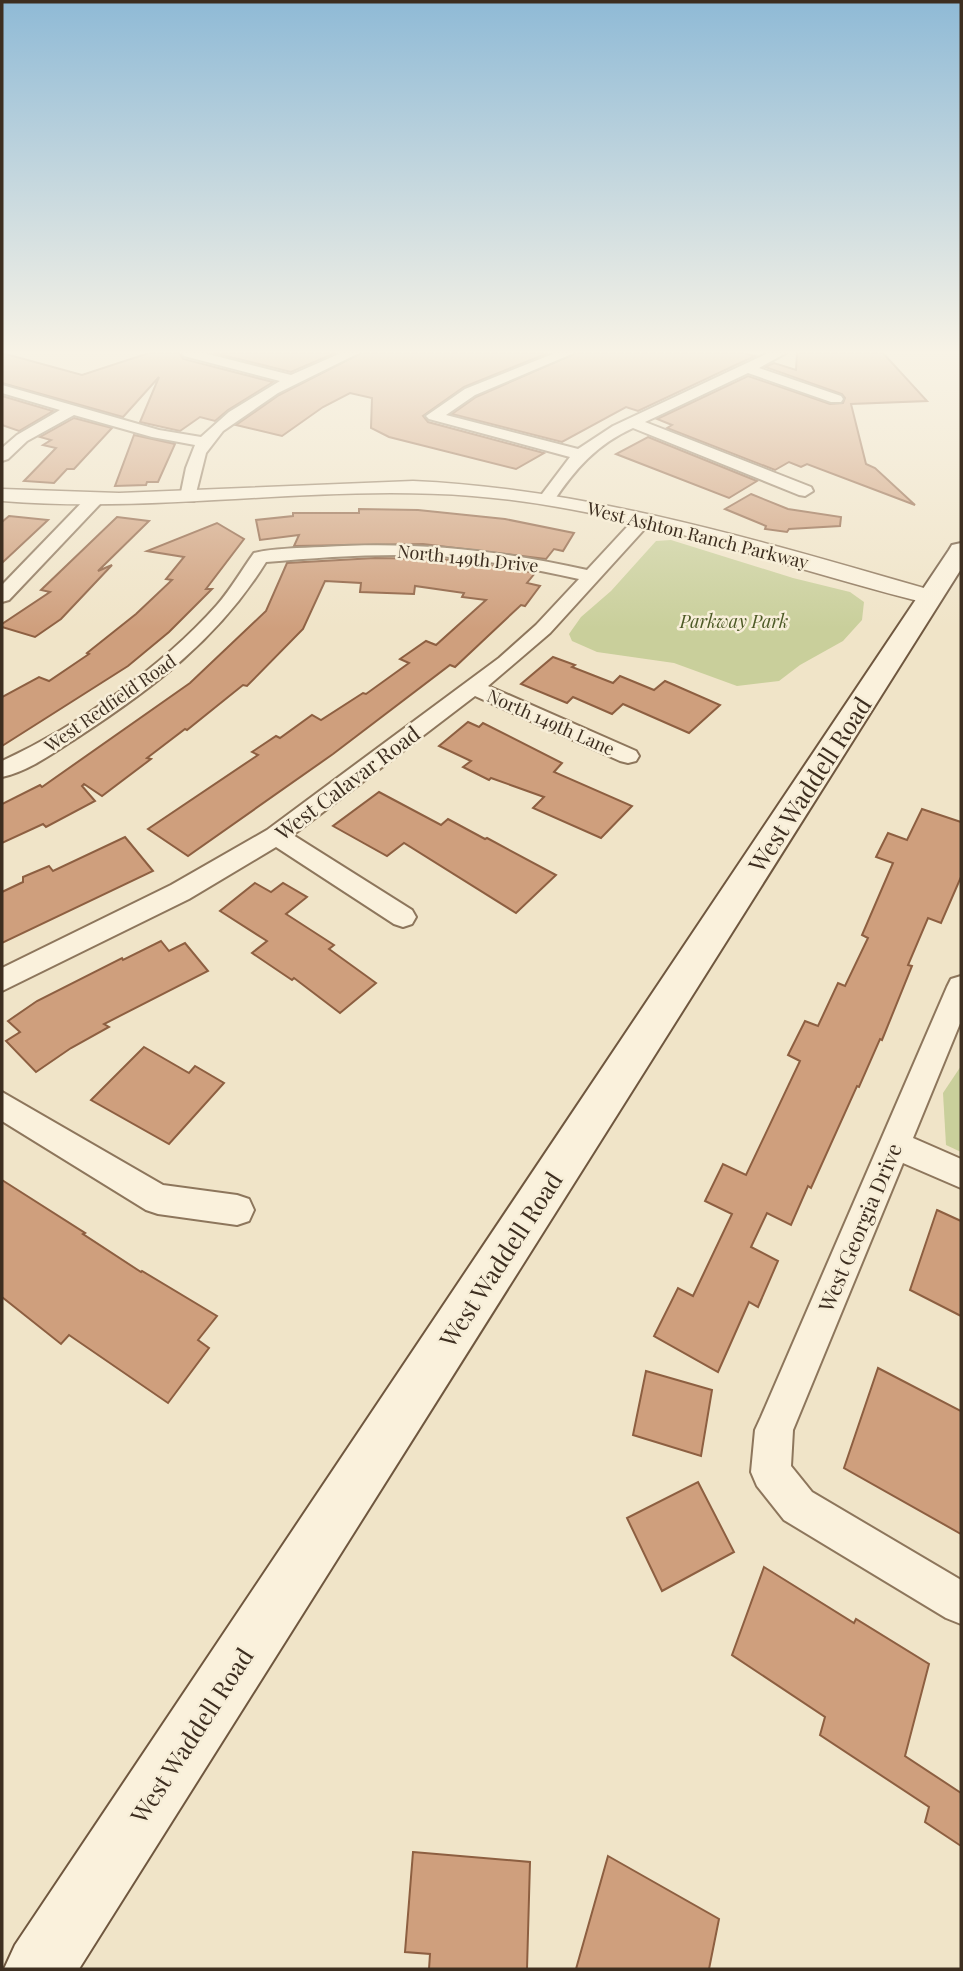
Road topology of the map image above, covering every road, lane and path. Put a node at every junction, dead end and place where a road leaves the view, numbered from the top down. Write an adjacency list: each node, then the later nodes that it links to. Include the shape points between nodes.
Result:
1 (204, 445): 8 (street, via 191,473)
2 (543, 445): 5 (street)
3 (596, 445): 5 (street)
4 (690, 445): 6 (street)
5 (581, 455): 9 (street)
6 (805, 491)
7 (2, 495): 10 (street, West Ashton Ranch Parkway)
8 (188, 497): 9 (street, West Ashton Ranch Parkway, via 390,488); 10 (street, West Ashton Ranch Parkway)
9 (547, 498): 11 (street, West Ashton Ranch Parkway)
10 (95, 499): 15 (street)
11 (645, 519): 14 (street, West Calavar Road); 16 (street, West Ashton Ranch Parkway)
12 (961, 550): 16 (main road, West Waddell Road)
13 (260, 557): 14 (street, North 149th Drive, via 417,550 515,559); 19 (street, West Redfield Road, via 223,611 171,664 29,758)
14 (591, 576): 17 (street, West Calavar Road, via 543,629)
15 (2, 596)
16 (930, 597): 29 (main road, West Waddell Road)
17 (474, 688): 18 (street, North 149th Lane); 20 (street, West Calavar Road)
18 (628, 756)
19 (2, 770)
20 (276, 836): 21 (street); 22 (street, West Calavar Road, via 180,892)
21 (402, 917)
22 (2, 980)
23 (959, 998): 25 (street, West Georgia Drive)
24 (2, 1105): 27 (street, via 158,1199)
25 (893, 1144): 26 (street); 28 (street, West Georgia Drive, via 774,1430 771,1472 798,1506)
26 (961, 1174)
27 (237, 1210)
28 (961, 1603)
29 (39, 1969)

